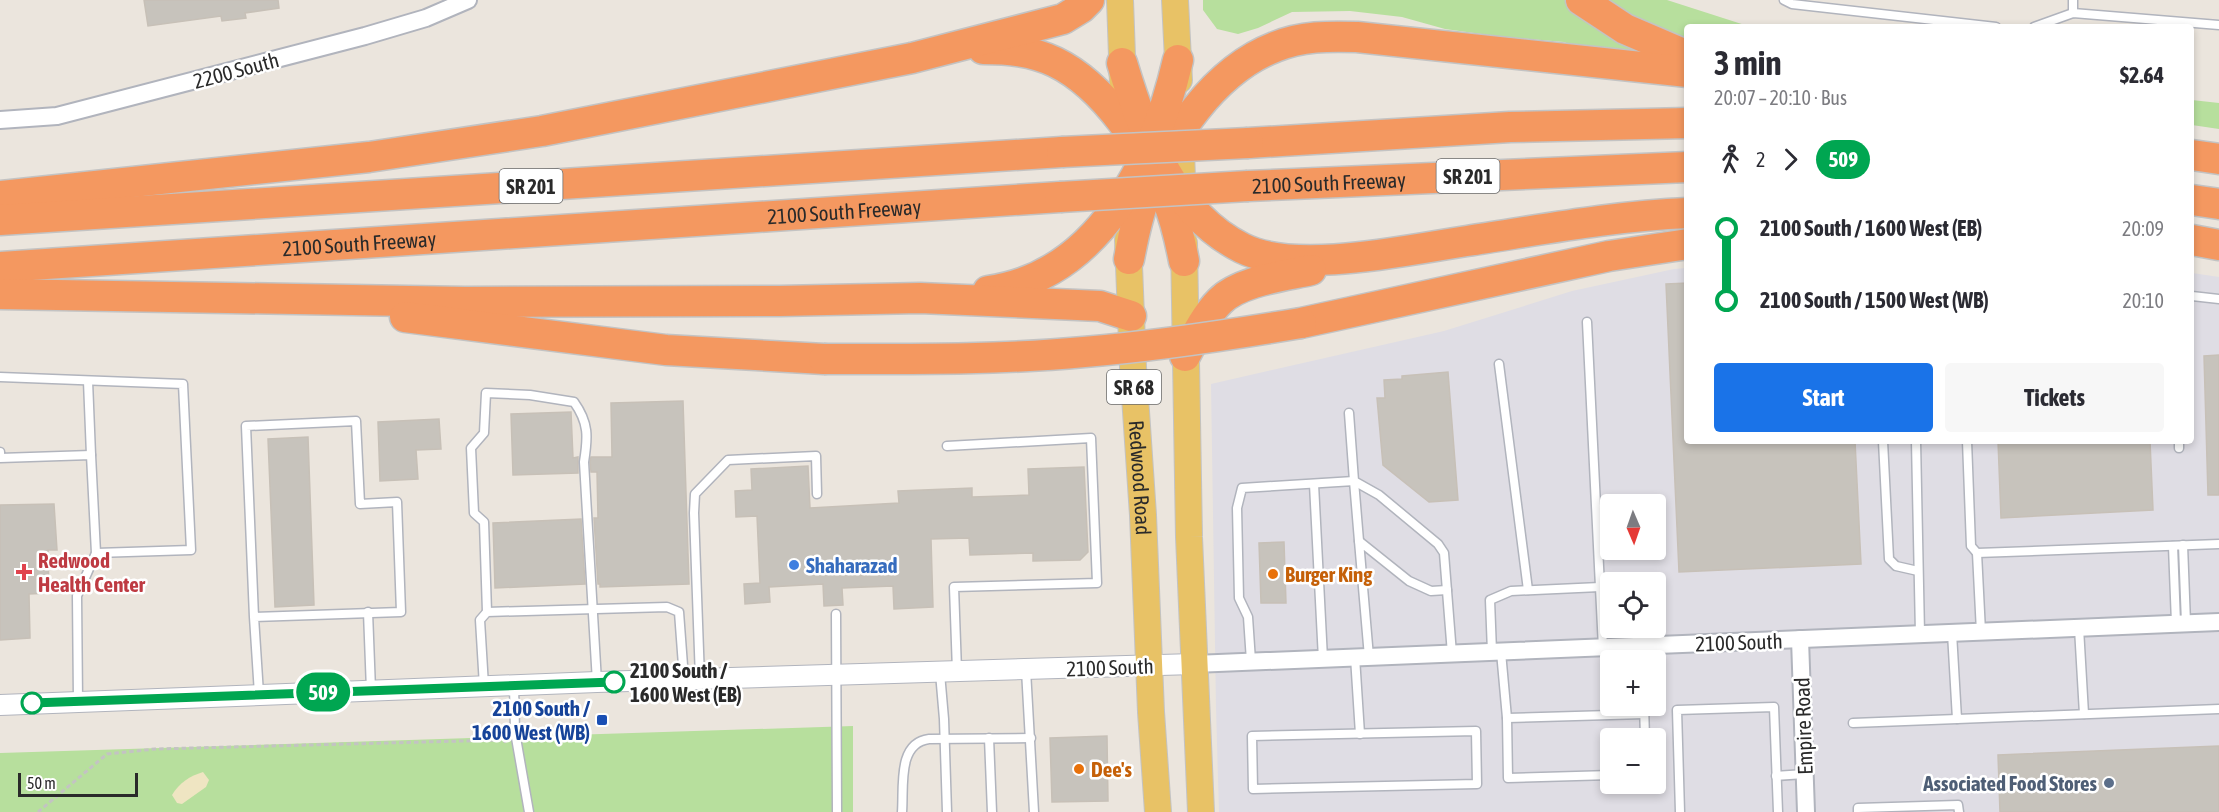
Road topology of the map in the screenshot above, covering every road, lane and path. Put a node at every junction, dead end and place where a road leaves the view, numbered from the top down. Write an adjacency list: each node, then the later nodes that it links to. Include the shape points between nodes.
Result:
1 (468, 0): 17 (street, 2200 South, via 426,18 365,36 57,116)
2 (1089, 0): 13 (highway, via 1063,19)
3 (1120, 0): 15 (main road, Redwood Road / SR 68)
4 (1175, 0): 14 (main road, SR 68)
5 (1581, 0): 12 (highway, via 1625,29)
6 (1784, 0): 9 (lane)
7 (2073, 0): 8 (lane)
8 (2073, 13): 10 (lane); 11 (lane)
9 (1969, 24)
10 (2042, 24)
11 (2219, 25)
12 (1684, 54)
13 (912, 58): 19 (highway, via 1002,49 1040,56 1089,86); 26 (highway, via 572,126 408,153)
14 (1178, 60): 20 (main road, SR 68); 23 (highway)
15 (1122, 63): 19 (main road, Redwood Road / SR 68); 23 (highway)
16 (1684, 72): 20 (highway, via 1378,39 1314,37 1275,47 1251,59 1211,93)
17 (0, 120)
18 (1684, 123): 31 (highway, 2100 South Freeway / SR 201, bridge, via 1509,127 1062,152)
19 (1125, 127): 23 (highway); 25 (main road, Redwood Road / SR 68)
20 (1181, 132): 23 (highway); 27 (main road, SR 68)
21 (2194, 155): 22 (highway)
22 (2219, 159)
23 (1153, 160): 25 (highway); 27 (highway); 40 (highway); 41 (highway, via 1174,218)
24 (1684, 167): 42 (highway, 2100 South Freeway / SR 201, bridge, via 1060,197)
25 (1127, 194): 40 (main road, Redwood Road / SR 68); 46 (highway, via 1081,247 1042,275 993,290)
26 (0, 196)
27 (1183, 199): 39 (highway, via 1225,238 1263,256 1292,261); 41 (main road, SR 68)
28 (2194, 200): 29 (highway)
29 (2219, 204)
30 (1684, 213): 39 (highway, via 1598,221)
31 (0, 220)
32 (2194, 225): 33 (highway)
33 (2219, 228)
34 (2194, 240): 35 (highway)
35 (2219, 244)
36 (1684, 245): 45 (highway, bridge, via 1609,256 1301,323 1195,340 1005,357 824,359 666,350)
37 (2194, 252): 38 (highway)
38 (2219, 254)
39 (1372, 255): 50 (highway, via 1230,293 1212,310)
40 (1129, 259): 48 (main road, Redwood Road / SR 68)
41 (1184, 261): 50 (main road, SR 68)
42 (0, 267)
43 (0, 294): 45 (highway)
44 (2194, 296): 47 (lane)
45 (253, 298): 46 (highway, via 465,302)
46 (920, 298): 48 (highway, via 1100,306)
47 (2219, 299)
48 (1131, 316): 97 (main road, Redwood Road / SR 68)
49 (1587, 322): 72 (lane)
50 (1185, 356): 96 (main road, SR 68)
51 (1499, 364): 74 (lane)
52 (0, 377): 53 (lane)
53 (88, 381): 60 (lane); 69 (lane, via 183,384 191,550)
54 (1349, 413): 62 (lane)
55 (1883, 444): 71 (lane, via 1889,559 1896,566)
56 (1916, 444): 71 (lane)
57 (1967, 444): 70 (lane, via 1971,546)
58 (947, 446): 99 (lane, via 1091,438 1097,584 954,587)
59 (0, 452): 61 (lane)
60 (91, 455): 61 (lane); 69 (lane)
61 (0, 458)
62 (1354, 481): 63 (lane); 65 (lane); 73 (lane, via 1379,495 1438,544 1444,554)
63 (1314, 484): 94 (lane); 95 (lane, via 1242,488 1237,508 1239,598 1248,617)
64 (817, 494): 101 (lane, via 816,456 728,460 695,494)
65 (1359, 541): 73 (lane, via 1409,581 1431,591); 93 (lane)
66 (2219, 544): 67 (lane)
67 (2183, 545): 68 (lane); 81 (lane)
68 (2173, 546): 70 (lane); 81 (lane)
69 (96, 553): 107 (lane, via 77,596)
70 (1977, 553): 83 (lane)
71 (1918, 572): 85 (lane)
72 (1600, 587): 74 (lane)
73 (1447, 590): 92 (lane)
74 (1528, 590): 91 (lane, via 1511,591 1490,600)
75 (592, 609): 77 (lane); 77 (lane, via 584,417 574,402 486,393 484,433 471,448 474,513 484,522); 101 (lane, via 666,607 679,612); 102 (lane)
76 (368, 612): 79 (lane); 79 (lane, via 401,612 397,502 360,504 356,421 246,426); 105 (lane)
77 (487, 612): 104 (lane, via 480,620)
78 (836, 614): 100 (lane)
79 (254, 617): 106 (lane)
80 (2219, 622): 81 (street, 2100 South)
81 (2181, 623): 82 (street, 2100 South)
82 (2079, 628): 83 (street, 2100 South); 111 (lane)
83 (1981, 632): 84 (street, 2100 South)
84 (1952, 633): 85 (street, 2100 South); 113 (lane)
85 (1920, 634): 87 (street, 2100 South)
86 (1603, 638): 88 (lane)
87 (1800, 639): 90 (street, 2100 South); 120 (street, Empire Road)
88 (1603, 648): 89 (street, 2100 South); 91 (street, 2100 South)
89 (1618, 650)
90 (1666, 651)
91 (1496, 652): 92 (street, 2100 South); 112 (lane)
92 (1452, 654): 93 (street, 2100 South)
93 (1362, 657): 94 (street, 2100 South); 115 (lane)
94 (1323, 659): 95 (street, 2100 South)
95 (1251, 662): 96 (street, 2100 South)
96 (1194, 664): 97 (street, 2100 South); 132 (main road, SR 68)
97 (1149, 665): 98 (street, 2100 South); 131 (main road, Redwood Road / SR 68)
98 (1026, 670): 99 (street, 2100 South); 117 (lane)
99 (949, 672): 100 (street, 2100 South); 118 (lane)
100 (837, 675): 101 (street, 2100 South); 126 (lane)
101 (692, 679): 102 (street, 2100 South)
102 (597, 682): 103 (street, 2100 South)
103 (514, 685): 104 (street, 2100 South); 119 (lane)
104 (484, 686): 105 (street, 2100 South)
105 (371, 690): 106 (street, 2100 South)
106 (259, 694): 107 (street, 2100 South)
107 (78, 702): 108 (street, 2100 South)
108 (0, 705)
109 (2219, 709): 111 (lane)
110 (1600, 713): 112 (lane)
111 (2084, 714): 113 (lane)
112 (1507, 718): 121 (lane, via 1508,778)
113 (1957, 719): 114 (lane)
114 (1853, 723)
115 (1360, 734): 115 (lane, via 1252,736 1253,789 1477,784 1476,731)
116 (989, 738): 117 (lane); 118 (lane); 129 (lane)
117 (1031, 738): 130 (lane)
118 (945, 739): 127 (lane, via 923,740 911,747 906,757); 128 (lane)
119 (518, 747): 124 (path, via 501,740 167,748 107,754); 125 (lane)
120 (1805, 774): 122 (lane); 135 (street, Empire Road)
121 (1600, 775)
122 (1776, 776): 133 (lane, via 1774,707 1677,710); 134 (lane)
123 (1910, 809): 136 (lane, via 1858,808); 137 (lane, via 1958,805)
124 (38, 812)
125 (529, 812)
126 (837, 812)
127 (902, 812)
128 (947, 812)
129 (992, 812)
130 (1034, 812)
131 (1158, 812)
132 (1201, 812)
133 (1680, 812)
134 (1778, 812)
135 (1806, 812)
136 (1858, 812)
137 (1959, 812)

